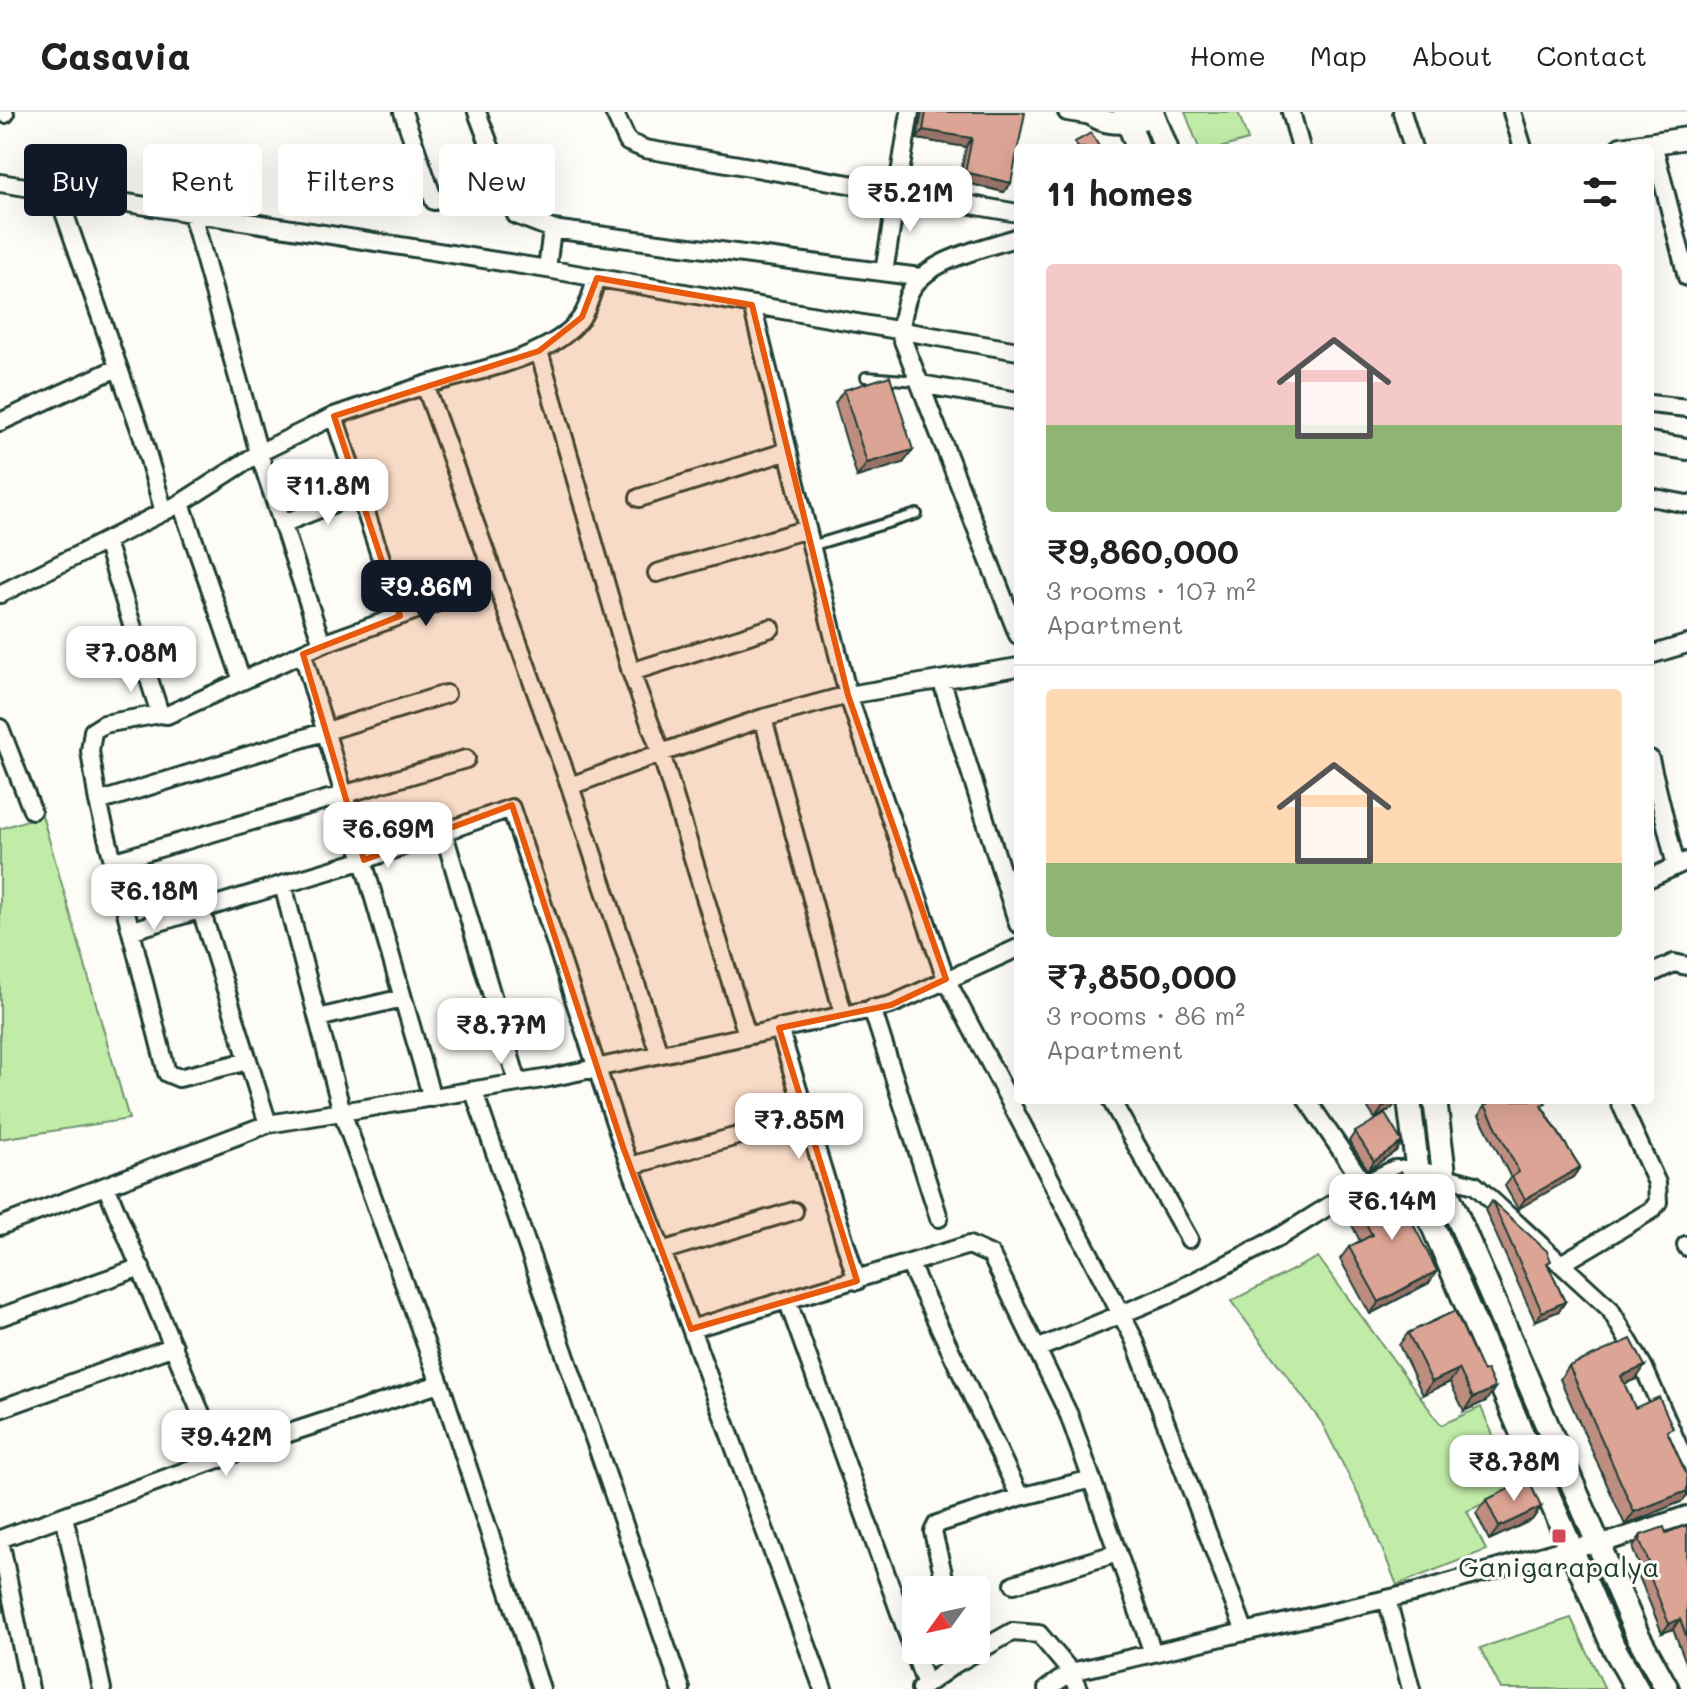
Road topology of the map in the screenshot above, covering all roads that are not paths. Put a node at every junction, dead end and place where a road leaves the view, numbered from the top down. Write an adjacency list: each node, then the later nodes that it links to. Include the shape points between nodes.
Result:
1 (403, 112): 24 (street)
2 (477, 112): 29 (street, via 516,215)
3 (614, 112): 23 (street, via 628,142 645,149)
4 (910, 112): 23 (street)
5 (1067, 112): 9 (street)
6 (1291, 112): 16 (street)
7 (1402, 112): 17 (street)
8 (1512, 112): 18 (street)
9 (1091, 114): 11 (street)
10 (1153, 114): 11 (street); 15 (main road)
11 (1127, 118): 14 (main road)
12 (1687, 138): 13 (street)
13 (1653, 143): 19 (street)
14 (1137, 144)
15 (1164, 144)
16 (1300, 144)
17 (1412, 144)
18 (1522, 144)
19 (1647, 144)
20 (1654, 147): 34 (street)
21 (0, 183): 22 (street)
22 (24, 187)
23 (896, 190): 25 (street); 32 (street)
24 (434, 201)
25 (1014, 212)
26 (65, 216): 40 (street)
27 (193, 216): 52 (street)
28 (205, 216): 31 (street)
29 (552, 229): 31 (street); 32 (street)
30 (1014, 238): 33 (street)
31 (547, 269): 35 (street)
32 (884, 272): 33 (street)
33 (920, 277): 37 (street, via 908,296)
34 (1687, 277)
35 (597, 278): 36 (street); 39 (street, via 582,317)
36 (752, 305): 37 (street); 51 (street)
37 (900, 333): 38 (street); 42 (street)
38 (1014, 350)
39 (539, 351): 43 (street); 75 (street)
40 (117, 368): 48 (street); 58 (street)
41 (866, 377): 42 (lane)
42 (919, 382): 44 (street); 67 (street)
43 (425, 385): 47 (street); 86 (street)
44 (1014, 400)
45 (1654, 404): 46 (street)
46 (1687, 408)
47 (334, 416): 52 (street); 53 (street)
48 (0, 422)
49 (1654, 444): 50 (street)
50 (1687, 449)
51 (788, 451): 54 (street); 61 (street)
52 (259, 453): 56 (street); 60 (street)
53 (359, 493): 60 (street); 68 (street)
54 (639, 498)
55 (1654, 498): 57 (street)
56 (181, 503): 58 (street); 76 (street)
57 (1687, 504)
58 (164, 512): 62 (street)
59 (917, 514): 63 (lane)
60 (282, 524): 70 (street)
61 (807, 529): 63 (street); 64 (street)
62 (106, 542): 65 (street); 80 (street)
63 (811, 546): 79 (street)
64 (657, 573)
65 (0, 594)
66 (438, 602): 68 (street)
67 (1012, 602)
68 (400, 616): 70 (street)
69 (771, 628): 75 (street)
70 (322, 644): 72 (street)
71 (1687, 644): 73 (street)
72 (303, 654): 76 (street); 83 (street)
73 (1654, 654)
74 (1014, 668): 77 (street)
75 (631, 672): 84 (street)
76 (242, 681): 80 (street)
77 (942, 682): 79 (street); 98 (street)
78 (446, 694): 83 (street)
79 (848, 695): 81 (street); 103 (street)
80 (160, 714): 88 (street, via 104,724 93,731 90,751)
81 (763, 718): 84 (street); 106 (street)
82 (0, 728): 90 (street)
83 (325, 734): 87 (street); 88 (street)
84 (661, 753): 86 (street); 109 (street)
85 (466, 759): 87 (street)
86 (570, 786): 110 (street)
87 (345, 797): 92 (street); 93 (street)
88 (98, 802): 93 (street)
89 (1655, 804): 94 (street)
90 (32, 810)
91 (444, 834): 92 (street); 112 (street, via 508,807 514,810); 113 (street)
92 (364, 860): 96 (street); 104 (street)
93 (115, 861): 99 (street)
94 (1681, 864): 95 (street)
95 (1654, 876)
96 (283, 885): 97 (street); 107 (street)
97 (201, 910): 99 (street); 111 (street)
98 (1014, 911)
99 (133, 930): 111 (street, via 167,1073 179,1078)
100 (1014, 950): 103 (street)
101 (1687, 965): 102 (street, via 1674,963)
102 (1654, 972)
103 (946, 979): 105 (street, via 891,1005); 139 (street)
104 (403, 998): 107 (street); 115 (street)
105 (872, 1008): 106 (street); 130 (street)
106 (843, 1013): 108 (street)
107 (318, 1018): 121 (street)
108 (779, 1028): 109 (street); 137 (street)
109 (747, 1035): 110 (street)
110 (659, 1053): 112 (street)
111 (248, 1061): 122 (street)
112 (596, 1068): 113 (street); 124 (street)
113 (518, 1083): 114 (street)
114 (474, 1092): 115 (street); 169 (street)
115 (432, 1098): 121 (street)
116 (1113, 1104): 132 (street)
117 (1310, 1104): 127 (street)
118 (1409, 1104): 125 (main road)
119 (1435, 1104): 126 (main road)
120 (1621, 1104): 134 (street, via 1657,1183 1658,1202)
121 (342, 1112): 122 (street); 144 (street)
122 (268, 1124): 128 (street)
123 (759, 1130): 124 (street)
124 (630, 1166): 133 (street)
125 (1415, 1169): 126 (street); 127 (street, via 1395,1169); 155 (main road, via 1421,1198)
126 (1444, 1177): 134 (street, via 1475,1185); 154 (main road)
127 (1364, 1184): 139 (street, via 1281,1236)
128 (106, 1186): 131 (street); 136 (street)
129 (794, 1211): 133 (street)
130 (939, 1218)
131 (0, 1226)
132 (1189, 1239)
133 (662, 1251): 141 (street)
134 (1561, 1264): 146 (street, via 1610,1309)
135 (910, 1265): 137 (street); 143 (street, via 969,1245 991,1255); 150 (street)
136 (141, 1267): 140 (street); 142 (street)
137 (857, 1281): 138 (street)
138 (788, 1302): 141 (street); 165 (street)
139 (1123, 1316): 143 (street); 160 (street)
140 (0, 1317)
141 (691, 1329): 170 (street)
142 (174, 1346): 145 (street); 147 (street)
143 (1037, 1349): 149 (street)
144 (439, 1384): 147 (street); 168 (street)
145 (0, 1409)
146 (1680, 1426): 148 (street)
147 (220, 1459): 152 (street)
148 (1687, 1466)
149 (1092, 1479): 150 (street); 156 (street)
150 (1020, 1497): 157 (street, via 937,1524 933,1532)
151 (1687, 1515): 154 (street)
152 (64, 1516): 153 (street); 167 (street)
153 (0, 1540): 166 (street)
154 (1599, 1545): 155 (street); 175 (main road)
155 (1571, 1547): 159 (street); 174 (main road)
156 (1118, 1553): 158 (street); 162 (street)
157 (944, 1576)
158 (1014, 1584)
159 (1387, 1599): 160 (street); 173 (street)
160 (1245, 1632): 162 (street)
161 (990, 1643): 164 (street, via 1012,1632 1039,1634)
162 (1153, 1653): 164 (street)
163 (956, 1664): 165 (street)
164 (1071, 1672): 171 (street); 172 (street)
165 (923, 1687)
166 (30, 1689)
167 (102, 1689)
168 (541, 1689)
169 (681, 1689)
170 (823, 1689)
171 (1047, 1689)
172 (1079, 1689)
173 (1411, 1689)
174 (1637, 1689)
175 (1667, 1689)

